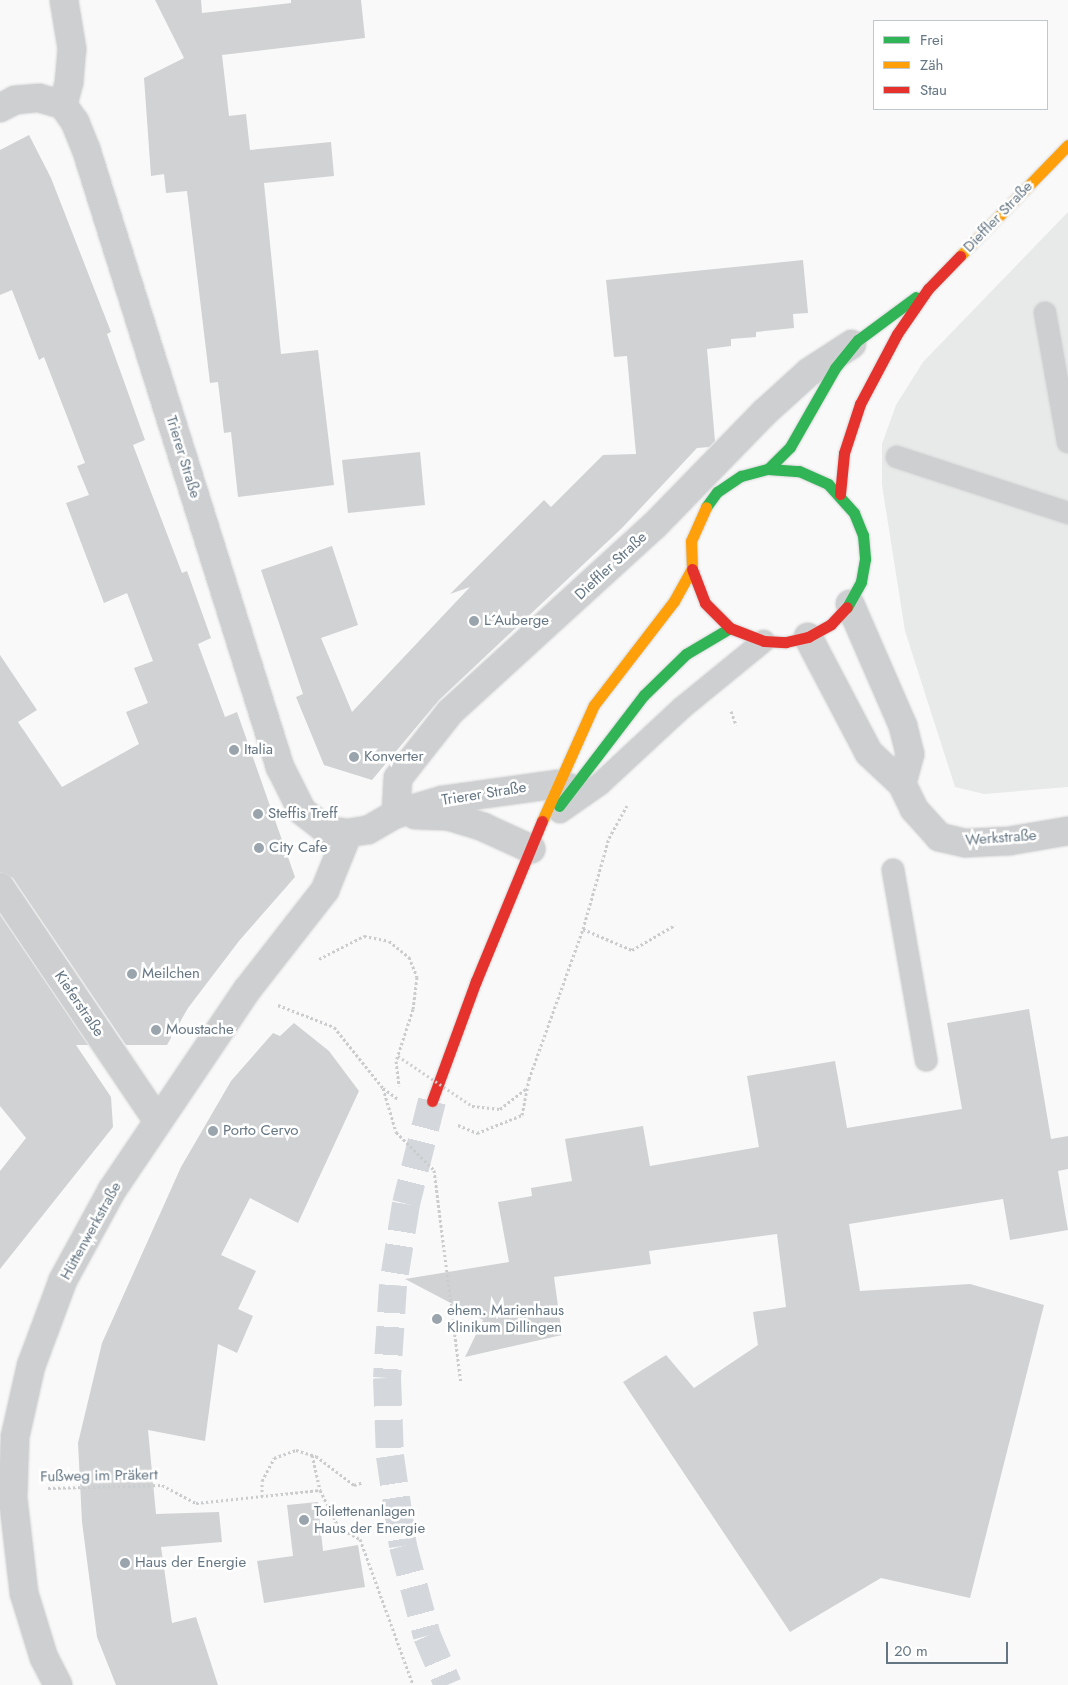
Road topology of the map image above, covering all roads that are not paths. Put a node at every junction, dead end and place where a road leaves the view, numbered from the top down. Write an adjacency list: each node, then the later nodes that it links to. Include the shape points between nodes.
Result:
1 (64, 0): 2 (street, via 72,49)
2 (63, 105): 3 (street, via 39,98 15,100); 23 (street, Trierer Straße, via 76,122 86,149 280,766 302,811 326,830)
3 (0, 108)
4 (1068, 145): 5 (main road, Dieffler Straße)
5 (928, 289): 7 (main road, Dieffler Straße, via 887,315); 11 (main road, Dieffler Straße, via 897,334 860,404 844,453)
6 (1045, 313): 8 (lane)
7 (858, 340): 10 (main road, Dieffler Straße, via 835,368 790,447); 20 (street, Dieffler Straße, via 809,372 764,412 654,526 450,712 398,778)
8 (1068, 442)
9 (897, 457): 12 (lane)
10 (768, 469): 11 (main road, via 799,471 828,484); 13 (main road, via 741,476 717,492 700,515 691,541)
11 (840, 494): 14 (main road, via 854,513 863,535 865,559 861,582)
12 (1068, 513)
13 (692, 569): 15 (main road, via 705,603); 19 (main road, via 674,602 594,705)
14 (850, 604): 16 (main road, via 832,624); 18 (street, via 903,726 910,754)
15 (730, 628): 17 (main road); 19 (main road, via 686,654 644,694)
16 (808, 637): 17 (main road, via 786,642); 18 (street, Werkstraße, via 870,753)
17 (764, 641): 21 (lane, via 690,701 600,784)
18 (902, 784): 22 (street, Werkstraße, via 914,809 940,837 966,843 1009,841)
19 (565, 786): 20 (street, Trierer Straße, via 442,800); 21 (main road); 24 (main road)
20 (396, 814): 23 (street, Trierer Straße, via 368,830); 24 (street, Trierer Straße, via 448,816 483,827)
21 (548, 819): 24 (main road)
22 (1068, 831)
23 (348, 833): 29 (street, Hüttenwerkstraße, via 325,890 246,990)
24 (531, 849): 28 (main road, via 476,981)
25 (893, 870): 27 (lane)
26 (0, 888): 29 (street, Kieferstraße)
27 (926, 1060)
28 (432, 1101)
29 (158, 1122): 30 (street, Hüttenwerkstraße, via 112,1190 63,1280 30,1366 14,1437)
30 (8, 1500): 31 (street, Hüttenwerkstraße, via 24,1592 44,1658)
31 (58, 1685)

